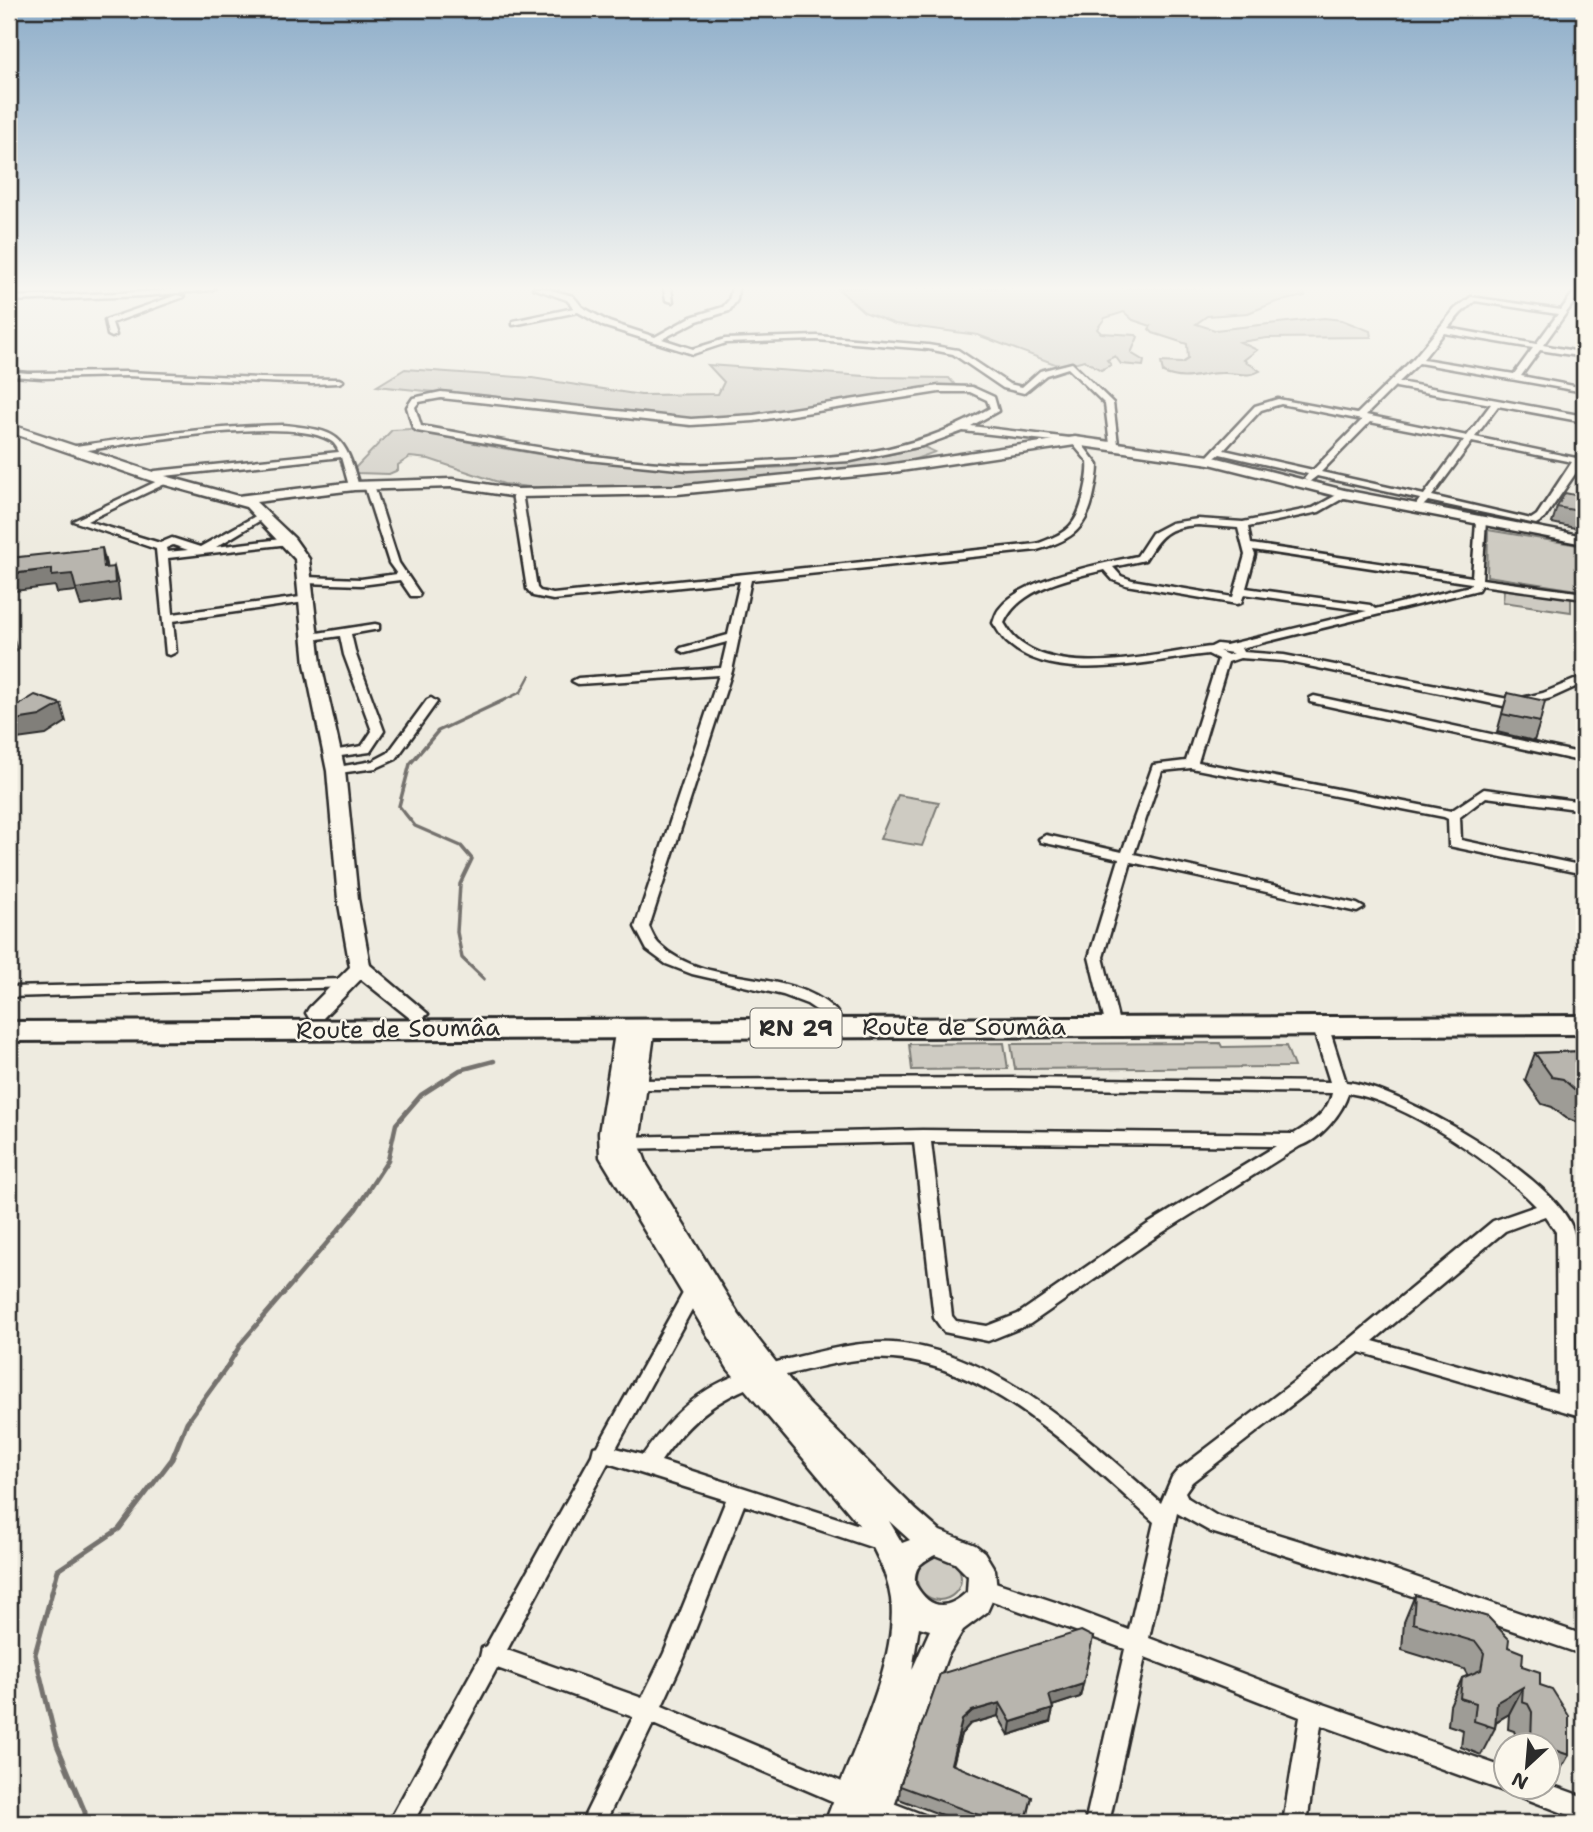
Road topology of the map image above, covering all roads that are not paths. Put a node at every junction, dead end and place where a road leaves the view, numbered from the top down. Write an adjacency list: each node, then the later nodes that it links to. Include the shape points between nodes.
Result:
1 (14, 373): 9 (street)
2 (988, 373): 3 (street, via 1006,386 1024,390)
3 (1041, 373)
4 (1078, 373): 19 (street, via 1109,403)
5 (1405, 373): 10 (street)
6 (1496, 373): 8 (street)
7 (1518, 373): 8 (street)
8 (1516, 377): 11 (street)
9 (339, 381)
10 (1395, 384): 12 (street); 13 (street, via 1385,388)
11 (1584, 390)
12 (1496, 403): 14 (street); 17 (street)
13 (1365, 417): 17 (street); 22 (street, via 1293,402 1270,403 1258,408); 26 (street)
14 (1584, 419)
15 (9, 428): 20 (street)
16 (962, 428): 16 (street, via 929,443 855,457 674,467 417,428 411,407 416,400 441,395 691,422 754,418 939,389 972,390 991,399 995,409); 18 (street)
17 (1470, 438): 23 (street); 32 (street)
18 (1075, 441): 19 (street); 29 (street, via 819,478 677,490); 44 (street, via 1093,462 1087,512 1082,524 1049,543)
19 (1114, 444): 22 (street)
20 (76, 449): 21 (street, via 284,427 323,433 340,444); 24 (street)
21 (345, 454): 24 (street); 28 (street)
22 (1214, 456): 26 (street)
23 (1582, 456): 36 (street, via 1557,502)
24 (147, 474): 25 (street)
25 (166, 480): 31 (street); 40 (street, via 78,521)
26 (1309, 480): 30 (street); 32 (street)
27 (369, 485): 28 (street); 29 (street, via 452,483); 43 (street)
28 (354, 486): 31 (street)
29 (517, 493): 44 (street, via 532,589 537,594 553,597)
30 (1344, 495): 32 (street); 35 (street, via 1316,510)
31 (240, 500): 33 (street)
32 (1422, 504): 34 (street); 36 (street)
33 (261, 516): 38 (street); 41 (street)
34 (1481, 521): 36 (street); 46 (street)
35 (1244, 525): 39 (street); 42 (street, via 1202,523 1165,528 1154,536 1141,558)
36 (1532, 527): 37 (street)
37 (1584, 540)
38 (289, 541): 41 (street); 45 (street, via 302,559)
39 (1247, 546): 46 (street); 47 (street, via 1250,555)
40 (162, 551): 41 (street, via 172,541); 52 (street)
41 (201, 551)
42 (1107, 566): 47 (street, via 1117,578 1130,583 1237,601); 58 (street, via 1059,577 1006,605 998,623 1014,643 1074,663 1137,663)
43 (401, 577): 45 (street, via 361,582); 48 (street)
44 (747, 577): 56 (street)
45 (305, 580): 50 (street)
46 (1477, 581): 49 (street); 51 (street, via 1474,588)
47 (1240, 590): 51 (street)
48 (415, 593)
49 (1584, 596)
50 (308, 598): 52 (street); 55 (street)
51 (1378, 609): 59 (street)
52 (168, 618): 60 (street)
53 (375, 626): 54 (street)
54 (345, 631): 55 (street); 68 (street, via 349,655 378,731 366,749)
55 (311, 637): 68 (street)
56 (732, 637): 57 (street); 62 (street)
57 (685, 650)
58 (1212, 650): 59 (street); 61 (street)
59 (1234, 651): 61 (street); 63 (street, via 1513,704)
60 (170, 652)
61 (1223, 659): 69 (street)
62 (726, 671): 64 (street); 84 (street, via 642,927 644,936 674,961 809,1000)
63 (1584, 679)
64 (578, 681)
65 (1314, 700): 67 (street)
66 (431, 702): 68 (street, via 391,756 376,764)
67 (1584, 758)
68 (333, 763): 76 (street)
69 (1191, 764): 71 (street); 73 (street, via 1157,768)
70 (1584, 806): 71 (street, via 1485,793)
71 (1452, 816): 74 (street, via 1454,843)
72 (1046, 839): 73 (street)
73 (1127, 856): 75 (street); 83 (street, via 1096,957)
74 (1584, 870)
75 (1357, 908)
76 (360, 968): 77 (street); 82 (street)
77 (345, 984): 78 (street); 80 (street)
78 (9, 992)
79 (1584, 1010): 83 (highway, Route de Soumâa / RN 29)
80 (316, 1013): 81 (highway, Route de Soumâa / RN 29); 82 (highway, Route de Soumâa / RN 29)
81 (9, 1014)
82 (418, 1014): 84 (highway, Route de Soumâa / RN 29)
83 (1110, 1019): 84 (highway, Route de Soumâa / RN 29); 85 (highway, Route de Soumâa / RN 29)
84 (833, 1021): 87 (highway, Route de Soumâa / RN 29)
85 (1320, 1025): 86 (highway, Route de Soumâa / RN 29); 90 (street)
86 (1584, 1026)
87 (635, 1027): 88 (highway, Route de Soumâa / RN 29); 89 (street); 93 (street)
88 (9, 1032)
89 (635, 1084): 90 (street); 93 (street)
90 (1340, 1088): 92 (street, via 1336,1108); 94 (street, via 1365,1088 1413,1109 1492,1160)
91 (922, 1136): 92 (street); 92 (street, via 943,1318 950,1327 988,1334 1024,1319 1154,1228); 93 (street)
92 (1302, 1140)
93 (619, 1143): 95 (street, via 611,1157); 97 (street, via 732,1324)
94 (1550, 1207): 96 (street, via 1499,1226); 98 (street, via 1565,1232)
95 (693, 1291): 97 (street); 99 (street)
96 (1357, 1344): 98 (street); 101 (street, via 1185,1476)
97 (759, 1376): 100 (street, via 706,1396 668,1434); 103 (street, via 859,1352 894,1351 958,1366 1051,1423); 104 (street); 105 (street)
98 (1576, 1406)
99 (601, 1454): 100 (street); 111 (street)
100 (647, 1465): 102 (street)
101 (1175, 1491): 103 (street); 110 (street, via 1180,1504 1210,1523)
102 (738, 1494): 105 (street); 112 (street)
103 (1165, 1519): 109 (street)
104 (933, 1542): 106 (street, via 915,1549); 107 (street, via 970,1556 982,1577)
105 (888, 1543): 106 (street)
106 (902, 1585): 108 (street, via 926,1616); 117 (street, via 907,1629)
107 (982, 1588): 108 (street, via 973,1608); 109 (street)
108 (953, 1619): 117 (street, via 934,1650)
109 (1137, 1644): 113 (street); 121 (street)
110 (1584, 1645)
111 (490, 1655): 112 (street); 118 (street)
112 (648, 1711): 117 (street); 119 (street)
113 (1312, 1711): 114 (street); 122 (street)
114 (1492, 1775)
115 (1559, 1800): 116 (street)
116 (1584, 1809)
117 (860, 1813): 120 (street)
118 (400, 1823)
119 (593, 1823)
120 (916, 1823)
121 (1097, 1823)
122 (1295, 1823)

